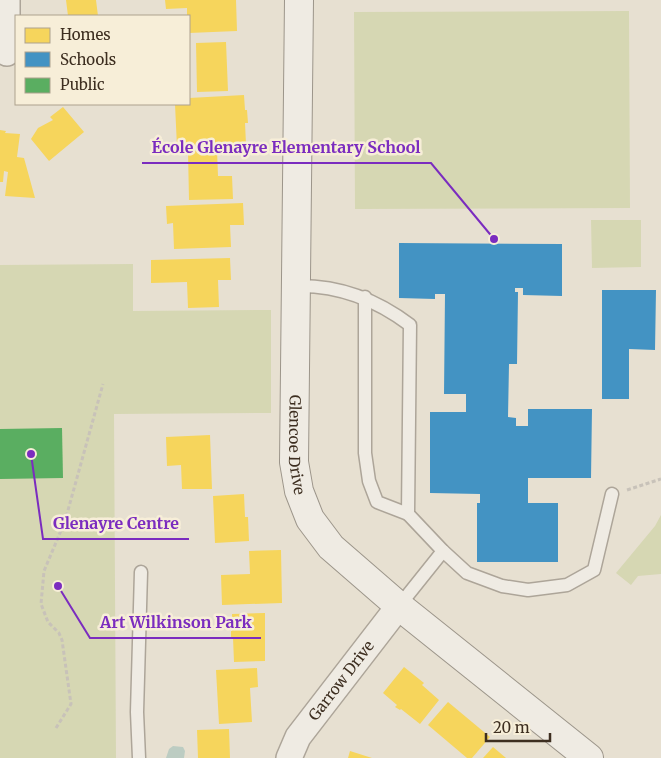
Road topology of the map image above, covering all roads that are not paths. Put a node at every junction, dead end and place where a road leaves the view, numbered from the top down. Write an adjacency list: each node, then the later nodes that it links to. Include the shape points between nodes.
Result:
1 (7, 0): 3 (street)
2 (299, 0): 4 (street, Glencoe Drive)
3 (7, 53)
4 (296, 286): 5 (lane, via 314,285); 10 (street, Glencoe Drive, via 294,462 299,491 310,519 331,547)
5 (365, 297): 7 (lane, via 365,453 369,480 377,502); 7 (lane, via 410,324)
6 (612, 494): 8 (lane, via 594,570 567,585 528,590 502,586 467,573)
7 (408, 514): 8 (lane)
8 (443, 551): 10 (lane)
9 (141, 572): 11 (lane, via 137,712)
10 (399, 606): 12 (street, Garrow Drive, via 298,737); 13 (street, Glencoe Drive)
11 (140, 758)
12 (289, 758)
13 (589, 758)

